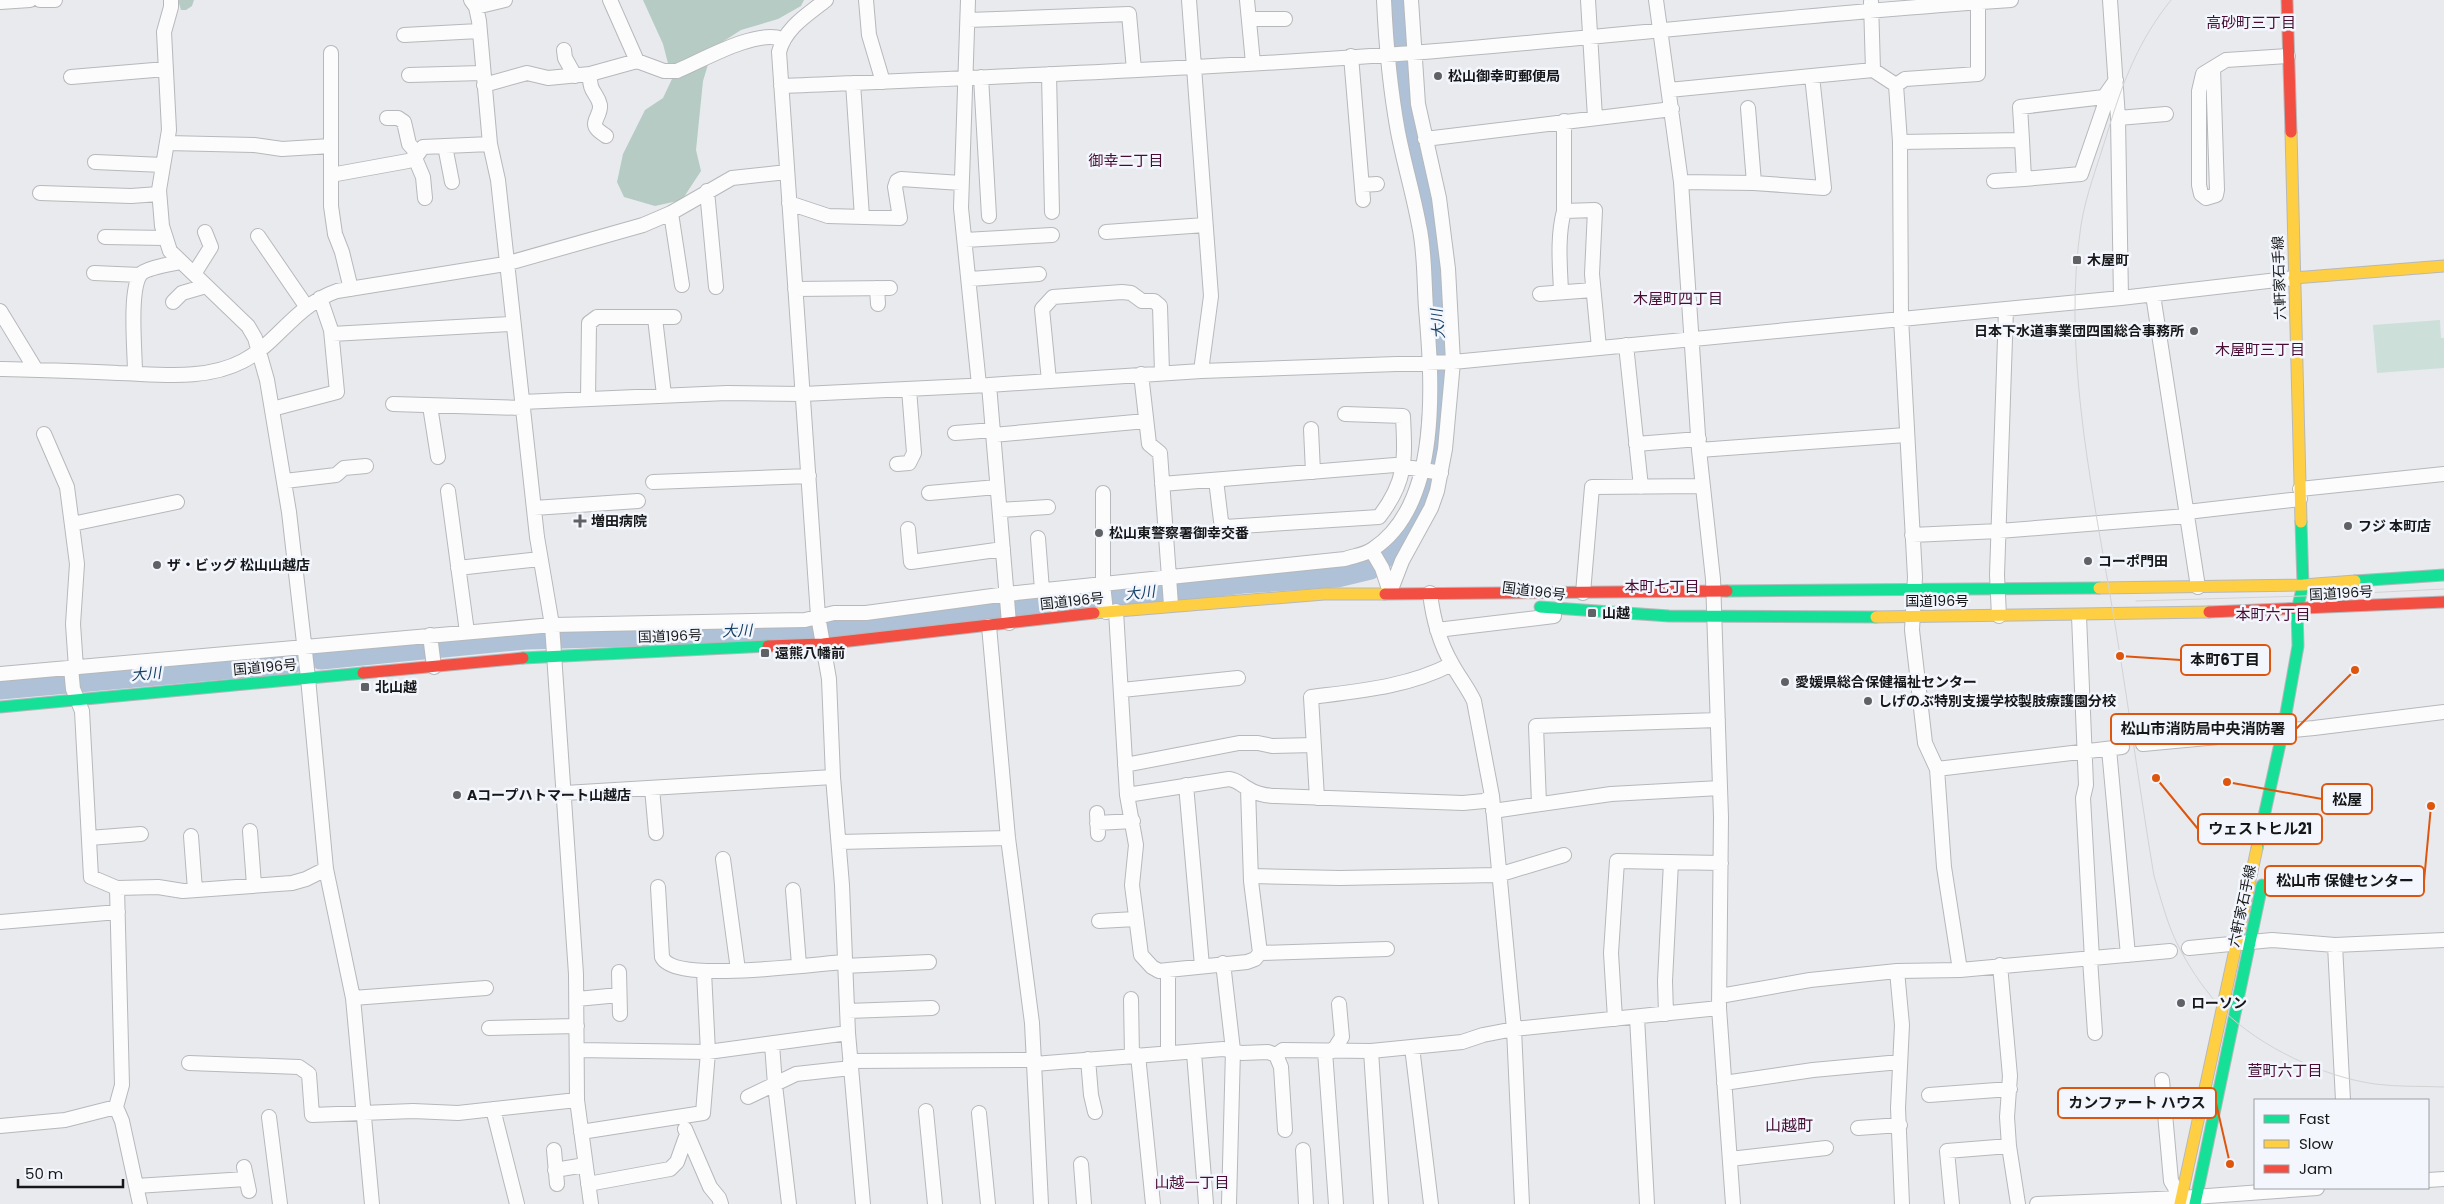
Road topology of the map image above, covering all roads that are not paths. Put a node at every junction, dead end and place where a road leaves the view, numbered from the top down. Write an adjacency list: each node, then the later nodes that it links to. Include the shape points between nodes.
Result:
1 (30, 0): 19 (street)
2 (40, 0): 3 (street)
3 (55, 0)
4 (171, 0): 41 (street, via 164,32)
5 (505, 0): 21 (street)
6 (610, 0): 37 (street)
7 (826, 0): 30 (street, via 794,25)
8 (866, 0): 54 (street, via 869,35)
9 (968, 0): 25 (street)
10 (1189, 0): 39 (street)
11 (1247, 0): 23 (street)
12 (1384, 0): 34 (street)
13 (1411, 0): 33 (street)
14 (1588, 0): 29 (street)
15 (1656, 0): 26 (street)
16 (2011, 0): 20 (street)
17 (2110, 0): 53 (street)
18 (2287, 0): 36 (main road, 六軒家石手線)
19 (1, 1)
20 (1978, 1): 22 (street); 56 (street, via 1978,74 1905,79)
21 (473, 3): 27 (street)
22 (1871, 5): 26 (street); 43 (street)
23 (1249, 19): 24 (street); 38 (street)
24 (1285, 19)
25 (968, 20): 42 (street, via 1128,14); 51 (street)
26 (1660, 30): 29 (street); 58 (street)
27 (479, 31): 28 (street); 52 (street)
28 (404, 35)
29 (1589, 36): 33 (street); 64 (street)
30 (782, 39): 37 (street, via 775,36 756,38 677,70 664,71); 57 (street, via 779,52)
31 (564, 50): 47 (street)
32 (331, 53): 73 (street)
33 (1410, 53): 34 (street); 68 (street)
34 (1389, 54): 35 (street); 143 (street, via 1398,134 1420,226)
35 (1351, 56): 38 (street); 87 (street)
36 (2288, 56): 40 (street, via 2226,60); 116 (main road, 六軒家石手線)
37 (637, 61): 44 (street)
38 (1253, 63): 39 (street)
39 (1194, 67): 42 (street); 100 (street)
40 (2213, 68): 40 (street, via 2203,74 2199,91 2200,185 2201,194 2206,198 2216,195 2217,190)
41 (166, 69): 49 (street); 71 (street)
42 (1134, 70): 45 (street)
43 (1874, 70): 48 (street); 56 (street)
44 (590, 74): 47 (street); 67 (street, via 590,90 599,102 600,110 596,128)
45 (1049, 74): 50 (street); 96 (street)
46 (409, 75): 52 (street)
47 (575, 76): 52 (street, via 548,78 527,73)
48 (1812, 76): 58 (street); 85 (street, via 1824,188)
49 (71, 77)
50 (981, 77): 51 (street); 98 (street)
51 (966, 78): 54 (street); 84 (street)
52 (483, 79): 72 (street)
53 (2116, 80): 59 (street); 65 (street)
54 (883, 82): 55 (street)
55 (853, 83): 57 (street); 99 (street)
56 (1896, 85): 70 (street)
57 (781, 86): 78 (street)
58 (1669, 90): 61 (street)
59 (2104, 96): 69 (street, via 2020,107); 80 (street, via 2104,107 2081,174)
60 (1748, 108): 85 (street)
61 (1672, 110): 64 (street); 83 (street)
62 (2166, 114): 65 (street)
63 (387, 118): 75 (street, via 398,118 404,122 409,144)
64 (1594, 118): 66 (street)
65 (2118, 118): 128 (street)
66 (1564, 122): 68 (street); 94 (street)
67 (606, 136)
68 (1425, 139): 143 (street, via 1439,198 1448,270)
69 (2022, 140): 70 (street); 80 (street)
70 (1900, 142): 136 (street)
71 (167, 143): 73 (street, via 254,145 282,149); 77 (street)
72 (490, 144): 74 (street); 110 (street, via 498,180)
73 (331, 146): 79 (street)
74 (445, 146): 75 (street, via 423,147); 82 (street)
75 (416, 155): 79 (street, via 408,162); 91 (street)
76 (95, 162): 77 (street)
77 (163, 165): 90 (street)
78 (787, 172): 88 (street, via 732,178); 93 (street)
79 (331, 175): 121 (street, via 335,234)
80 (2024, 179): 81 (street)
81 (1994, 181)
82 (452, 182)
83 (1681, 182): 85 (street); 139 (street)
84 (961, 183): 99 (street, via 901,179 895,187 900,218); 108 (street)
85 (1754, 183)
86 (1377, 184): 87 (street)
87 (1362, 185): 92 (street)
88 (707, 191): 97 (street); 120 (street)
89 (40, 193): 90 (street)
90 (159, 194): 107 (street, via 159,214)
91 (426, 198)
92 (1363, 200)
93 (789, 204): 95 (street); 101 (street)
94 (1564, 211): 123 (street, via 1595,210); 124 (street)
95 (816, 212): 99 (street, via 828,216); 101 (street)
96 (1052, 212)
97 (671, 214): 110 (street, via 622,232); 118 (street)
98 (988, 216)
99 (862, 217)
100 (1206, 225): 103 (street, via 1134,236); 146 (street, via 1211,296)
101 (791, 228): 122 (street)
102 (204, 232): 113 (street, via 211,247)
103 (1106, 232)
104 (1052, 235): 108 (street)
105 (258, 236): 131 (street)
106 (105, 237): 107 (street)
107 (165, 238): 109 (street, via 170,251)
108 (965, 240): 117 (street)
109 (181, 262): 113 (street); 115 (street, via 146,270)
110 (505, 264): 121 (street); 137 (street)
111 (2444, 266): 116 (main road)
112 (94, 273): 115 (street)
113 (194, 274): 119 (street)
114 (1040, 274): 117 (street)
115 (140, 275): 147 (street, via 134,304)
116 (2294, 278): 126 (street); 187 (main road, 六軒家石手線)
117 (970, 279): 151 (street)
118 (682, 285)
119 (206, 286): 129 (street, via 182,293); 142 (street, via 248,326)
120 (716, 286)
121 (351, 289): 127 (street)
122 (795, 289): 130 (street, via 883,288); 153 (street)
123 (1593, 290): 124 (street); 141 (street)
124 (1561, 292): 125 (street)
125 (1540, 294)
126 (2153, 295): 128 (street); 193 (street)
127 (320, 298): 131 (street); 138 (street)
128 (2121, 298): 132 (street)
129 (173, 302)
130 (878, 304)
131 (306, 306): 142 (street)
132 (2006, 308): 136 (street); 196 (street)
133 (0, 311): 145 (street)
134 (674, 316): 135 (street)
135 (655, 318): 154 (street); 155 (street, via 597,317 589,324)
136 (1901, 318): 139 (street); 166 (street)
137 (512, 324): 138 (street); 157 (street)
138 (332, 334): 159 (street, via 337,392)
139 (1691, 338): 140 (street); 168 (street)
140 (1626, 345): 141 (street); 167 (street)
141 (1599, 348): 143 (street)
142 (259, 349): 147 (street, via 234,365 200,373); 159 (street)
143 (1441, 363): 146 (street); 173 (street); 173 (street, via 1428,430)
144 (0, 369): 145 (street)
145 (36, 370): 147 (street)
146 (1200, 370): 148 (street)
147 (135, 373)
148 (1162, 373): 149 (street); 150 (street, via 1160,306 1154,301 1142,301 1132,293 1122,292 1053,297 1042,309)
149 (1141, 374): 150 (street); 161 (street)
150 (1048, 381): 151 (street)
151 (984, 385): 152 (street); 164 (street)
152 (909, 389): 153 (street); 170 (street, via 914,453 909,463)
153 (803, 394): 154 (street); 176 (street)
154 (664, 396): 155 (street)
155 (588, 399): 157 (street)
156 (393, 404): 158 (street)
157 (522, 405): 158 (street); 191 (street)
158 (430, 406): 169 (street)
159 (272, 409): 178 (street)
160 (1345, 414): 172 (street, via 1403,416)
161 (1146, 421): 164 (street); 180 (street, via 1149,444 1160,453)
162 (1311, 429): 174 (street)
163 (955, 433): 164 (street)
164 (993, 433): 182 (street)
165 (44, 434): 194 (street, via 67,487)
166 (1906, 435): 168 (street); 197 (street)
167 (1636, 444): 168 (street); 183 (street)
168 (1699, 444): 181 (street)
169 (438, 457)
170 (897, 464)
171 (366, 466): 178 (street, via 344,468 336,475)
172 (1404, 467): 173 (street); 174 (street); 177 (street, via 1388,505 1379,517 1225,527 1221,521)
173 (1430, 471): 200 (street, via 1416,488 1403,518); 211 (street, via 1431,508 1402,561)
174 (1314, 472): 177 (street)
175 (2444, 474): 187 (street)
176 (809, 476): 179 (street); 228 (street)
177 (1216, 480): 180 (street)
178 (285, 481): 233 (street)
179 (654, 482)
180 (1162, 484): 204 (street)
181 (1703, 486): 183 (street); 212 (street)
182 (998, 487): 185 (street); 192 (street)
183 (1641, 487): 213 (street, via 1592,487)
184 (448, 491): 202 (street)
185 (929, 493)
186 (1103, 493): 206 (street)
187 (2300, 494): 193 (street); 205 (main road, 六軒家石手線)
188 (638, 500): 191 (street)
189 (177, 502): 194 (street)
190 (1048, 507): 192 (street)
191 (534, 508): 201 (street)
192 (1000, 510): 199 (street)
193 (2187, 514): 196 (street); 207 (street)
194 (72, 524): 236 (street, via 77,564 72,624)
195 (908, 529): 199 (street, via 911,562)
196 (1999, 531): 197 (street); 209 (street)
197 (1912, 534): 210 (street)
198 (1038, 538): 208 (street)
199 (1003, 550): 217 (street)
200 (1373, 553): 204 (street); 211 (street)
201 (540, 559): 202 (street); 227 (street)
202 (458, 568): 230 (street)
203 (2444, 575): 205 (main road, 国道196号)
204 (1168, 579): 206 (street); 215 (street)
205 (2303, 585): 207 (main road, 国道196号); 219 (main road, 六軒家石手線); 221 (main road, 六軒家石手線)
206 (1103, 587): 208 (street); 218 (street)
207 (2198, 587): 209 (main road, 国道196号)
208 (1042, 590): 217 (street)
209 (1998, 590): 210 (main road, 国道196号); 223 (street)
210 (1914, 591): 212 (main road, 国道196号); 222 (street)
211 (1390, 592): 214 (main road, 国道196号); 215 (main road, 国道196号)
212 (1713, 592): 213 (main road, 国道196号); 225 (street)
213 (1584, 593): 214 (main road, 国道196号)
214 (1430, 594): 220 (main road, 国道196号); 229 (street)
215 (1170, 602): 218 (main road, 国道196号)
216 (2444, 602): 221 (main road, 国道196号)
217 (1007, 608): 218 (main road, 国道196号); 226 (main road, 国道196号); 228 (street, via 903,608)
218 (1109, 609): 239 (street)
219 (2297, 610): 221 (main road, 国道196号); 224 (main road, 国道196号); 244 (main road, 六軒家石手線)
220 (1584, 612): 225 (main road, 国道196号); 229 (street)
221 (2311, 613)
222 (1913, 616): 223 (main road, 国道196号); 225 (main road, 国道196号); 249 (street, via 1924,744)
223 (1999, 616): 224 (main road, 国道196号)
224 (2079, 616): 247 (street)
225 (1714, 617): 243 (street)
226 (988, 626): 228 (main road, 国道196号); 268 (street)
227 (552, 627): 228 (street, via 805,620); 230 (street); 232 (street)
228 (820, 630): 232 (main road, 国道196号); 250 (street, via 829,679)
229 (1437, 630): 235 (street)
230 (467, 632): 231 (street)
231 (431, 637): 233 (street); 234 (street)
232 (553, 650): 234 (main road, 国道196号); 255 (street)
233 (306, 661): 234 (main road, 国道196号); 236 (street); 240 (main road, 国道196号); 274 (street)
234 (433, 661)
235 (1452, 664): 246 (street, via 1416,680 1311,697); 257 (street, via 1474,701)
236 (73, 670): 237 (street); 240 (street)
237 (0, 674)
238 (1238, 678): 239 (street)
239 (1122, 690): 248 (street)
240 (74, 694): 241 (main road, 国道196号); 267 (street, via 82,711)
241 (0, 707)
242 (2444, 712): 244 (street)
243 (1718, 720): 253 (street); 259 (street, via 1536,726)
244 (2292, 730): 245 (street); 288 (main road, 六軒家石手線)
245 (2143, 744)
246 (1314, 745): 248 (street, via 1239,743); 258 (street)
247 (2085, 752): 249 (street); 294 (street, via 2116,748); 295 (street, via 2083,798)
248 (1125, 765): 256 (street)
249 (1937, 769): 304 (street, via 1944,867)
250 (833, 777): 252 (street); 269 (street)
251 (1186, 785): 254 (street, via 1229,778); 256 (street); 301 (street)
252 (652, 788): 255 (street); 264 (street)
253 (1720, 788): 259 (street, via 1611,794); 273 (street)
254 (1248, 789): 258 (street, via 1262,795); 277 (street)
255 (565, 793): 311 (street)
256 (1127, 795): 261 (street)
257 (1492, 796): 258 (street, via 1475,803); 260 (street)
258 (1317, 798)
259 (1539, 804): 260 (street)
260 (1493, 811): 276 (street)
261 (1133, 821): 262 (street); 284 (street, via 1136,844 1132,885)
262 (1097, 823)
263 (250, 831): 278 (street)
264 (656, 833)
265 (141, 834): 267 (street)
266 (191, 836): 281 (street)
267 (89, 838): 280 (street, via 91,877)
268 (1008, 838): 269 (street); 338 (street, via 1029,991)
269 (839, 842): 297 (street)
270 (1564, 855): 276 (street)
271 (724, 859): 302 (street)
272 (1671, 862): 273 (street); 318 (street); 320 (street, via 1617,861 1610,953)
273 (1721, 863): 313 (street)
274 (326, 869): 278 (street, via 292,883); 310 (street)
275 (2264, 874): 288 (main road, 六軒家石手線)
276 (1498, 875): 277 (street); 323 (street)
277 (1251, 876): 293 (street)
278 (254, 885): 281 (street)
279 (658, 887): 307 (street, via 662,957 665,962 679,968)
280 (117, 888): 281 (street); 283 (street)
281 (195, 890)
282 (793, 890): 299 (street)
283 (118, 912): 286 (street); 350 (street, via 122,1085)
284 (1136, 919): 285 (street); 303 (street, via 1141,955 1152,968)
285 (1099, 921)
286 (0, 922)
287 (2444, 940): 289 (street)
288 (2243, 942): 289 (street, via 2272,940); 290 (street); 379 (main road, 六軒家石手線); 381 (main road, 六軒家石手線)
289 (2335, 945): 348 (street)
290 (2189, 948)
291 (1387, 950): 293 (street)
292 (2170, 951): 294 (street)
293 (1260, 953): 298 (street, via 1255,960)
294 (2128, 956): 295 (street)
295 (2091, 959): 300 (street); 324 (street)
296 (930, 962): 297 (street)
297 (844, 964): 299 (street); 316 (street)
298 (1223, 964): 301 (street); 329 (street)
299 (799, 965): 302 (street)
300 (2000, 965): 304 (street); 345 (street)
301 (1202, 966): 303 (street)
302 (738, 970): 307 (street)
303 (1168, 970): 333 (street)
304 (1960, 970): 305 (street)
305 (1897, 971): 313 (street, via 1810,980); 339 (street, via 1902,1025)
306 (619, 972): 309 (street)
307 (704, 972): 332 (street)
308 (486, 988): 310 (street)
309 (620, 995): 311 (street); 317 (street)
310 (353, 998): 353 (street)
311 (577, 998): 321 (street)
312 (1131, 999): 335 (street)
313 (1720, 1002): 318 (street); 343 (street)
314 (1339, 1004): 330 (street, via 1342,1038)
315 (932, 1008): 316 (street)
316 (847, 1011): 325 (street)
317 (620, 1014)
318 (1666, 1014): 319 (street)
319 (1637, 1017): 320 (street); 402 (street)
320 (1615, 1019): 323 (street)
321 (577, 1026): 322 (street); 328 (street)
322 (489, 1028)
323 (1514, 1029): 327 (street, via 1462,1042); 401 (street)
324 (2095, 1033)
325 (848, 1034): 326 (street); 341 (street)
326 (772, 1044): 332 (street); 344 (street)
327 (1412, 1047): 331 (street); 400 (street)
328 (577, 1050): 332 (street); 349 (street)
329 (1233, 1050): 334 (street); 336 (street); 396 (street)
330 (1329, 1051): 331 (street); 336 (street, via 1283,1050); 398 (street)
331 (1371, 1051): 399 (street)
332 (708, 1052): 357 (street, via 704,1113)
333 (1168, 1053): 334 (street); 335 (street)
334 (1194, 1053): 395 (street)
335 (1135, 1055): 337 (street); 394 (street)
336 (1276, 1055): 361 (street, via 1281,1067)
337 (1088, 1059): 338 (street); 354 (street)
338 (1034, 1062): 341 (street); 392 (street)
339 (1900, 1062): 343 (street); 358 (street)
340 (188, 1063): 353 (street, via 299,1067 309,1074 312,1115)
341 (850, 1064): 344 (street, via 796,1074); 389 (street)
342 (2162, 1080): 381 (street, via 2172,1181)
343 (1724, 1083): 368 (street)
344 (774, 1086): 347 (street); 388 (street)
345 (2010, 1089): 346 (street); 364 (street)
346 (1929, 1095)
347 (748, 1097)
348 (2342, 1099)
349 (577, 1100): 351 (street); 362 (street)
350 (116, 1107): 359 (street, via 65,1120); 377 (street)
351 (493, 1109): 353 (street, via 458,1113); 385 (street)
352 (926, 1111): 390 (street)
353 (363, 1112): 384 (street)
354 (1095, 1112)
355 (979, 1113): 391 (street)
356 (270, 1117): 383 (street)
357 (680, 1117): 362 (street); 363 (street)
358 (1900, 1125): 360 (street); 404 (street)
359 (0, 1126)
360 (1858, 1128)
361 (1285, 1130)
362 (581, 1132): 370 (street)
363 (687, 1134): 376 (street, via 680,1156 670,1169); 387 (street)
364 (2009, 1146): 405 (street, via 1946,1151); 406 (street)
365 (1826, 1148): 368 (street)
366 (554, 1150): 371 (street)
367 (1303, 1150): 397 (street)
368 (1730, 1159): 403 (street)
369 (1081, 1164): 393 (street)
370 (585, 1165): 371 (street); 376 (street)
371 (555, 1170): 375 (street)
372 (2444, 1178): 374 (street)
373 (246, 1179): 377 (street)
374 (2429, 1180)
375 (557, 1184)
376 (588, 1184): 386 (street)
377 (136, 1186): 382 (street)
378 (2309, 1189): 380 (street)
379 (2196, 1200): 380 (street); 381 (street)
380 (2217, 1200)
381 (2181, 1201): 407 (street)
382 (140, 1204)
383 (280, 1204)
384 (372, 1204)
385 (517, 1204)
386 (591, 1204)
387 (721, 1204)
388 (789, 1204)
389 (863, 1204)
390 (935, 1204)
391 (988, 1204)
392 (1041, 1204)
393 (1084, 1204)
394 (1153, 1204)
395 (1206, 1204)
396 (1229, 1204)
397 (1306, 1204)
398 (1336, 1204)
399 (1381, 1204)
400 (1431, 1204)
401 (1522, 1204)
402 (1647, 1204)
403 (1733, 1204)
404 (1902, 1204)
405 (1952, 1204)
406 (2018, 1204)
407 (2037, 1204)

